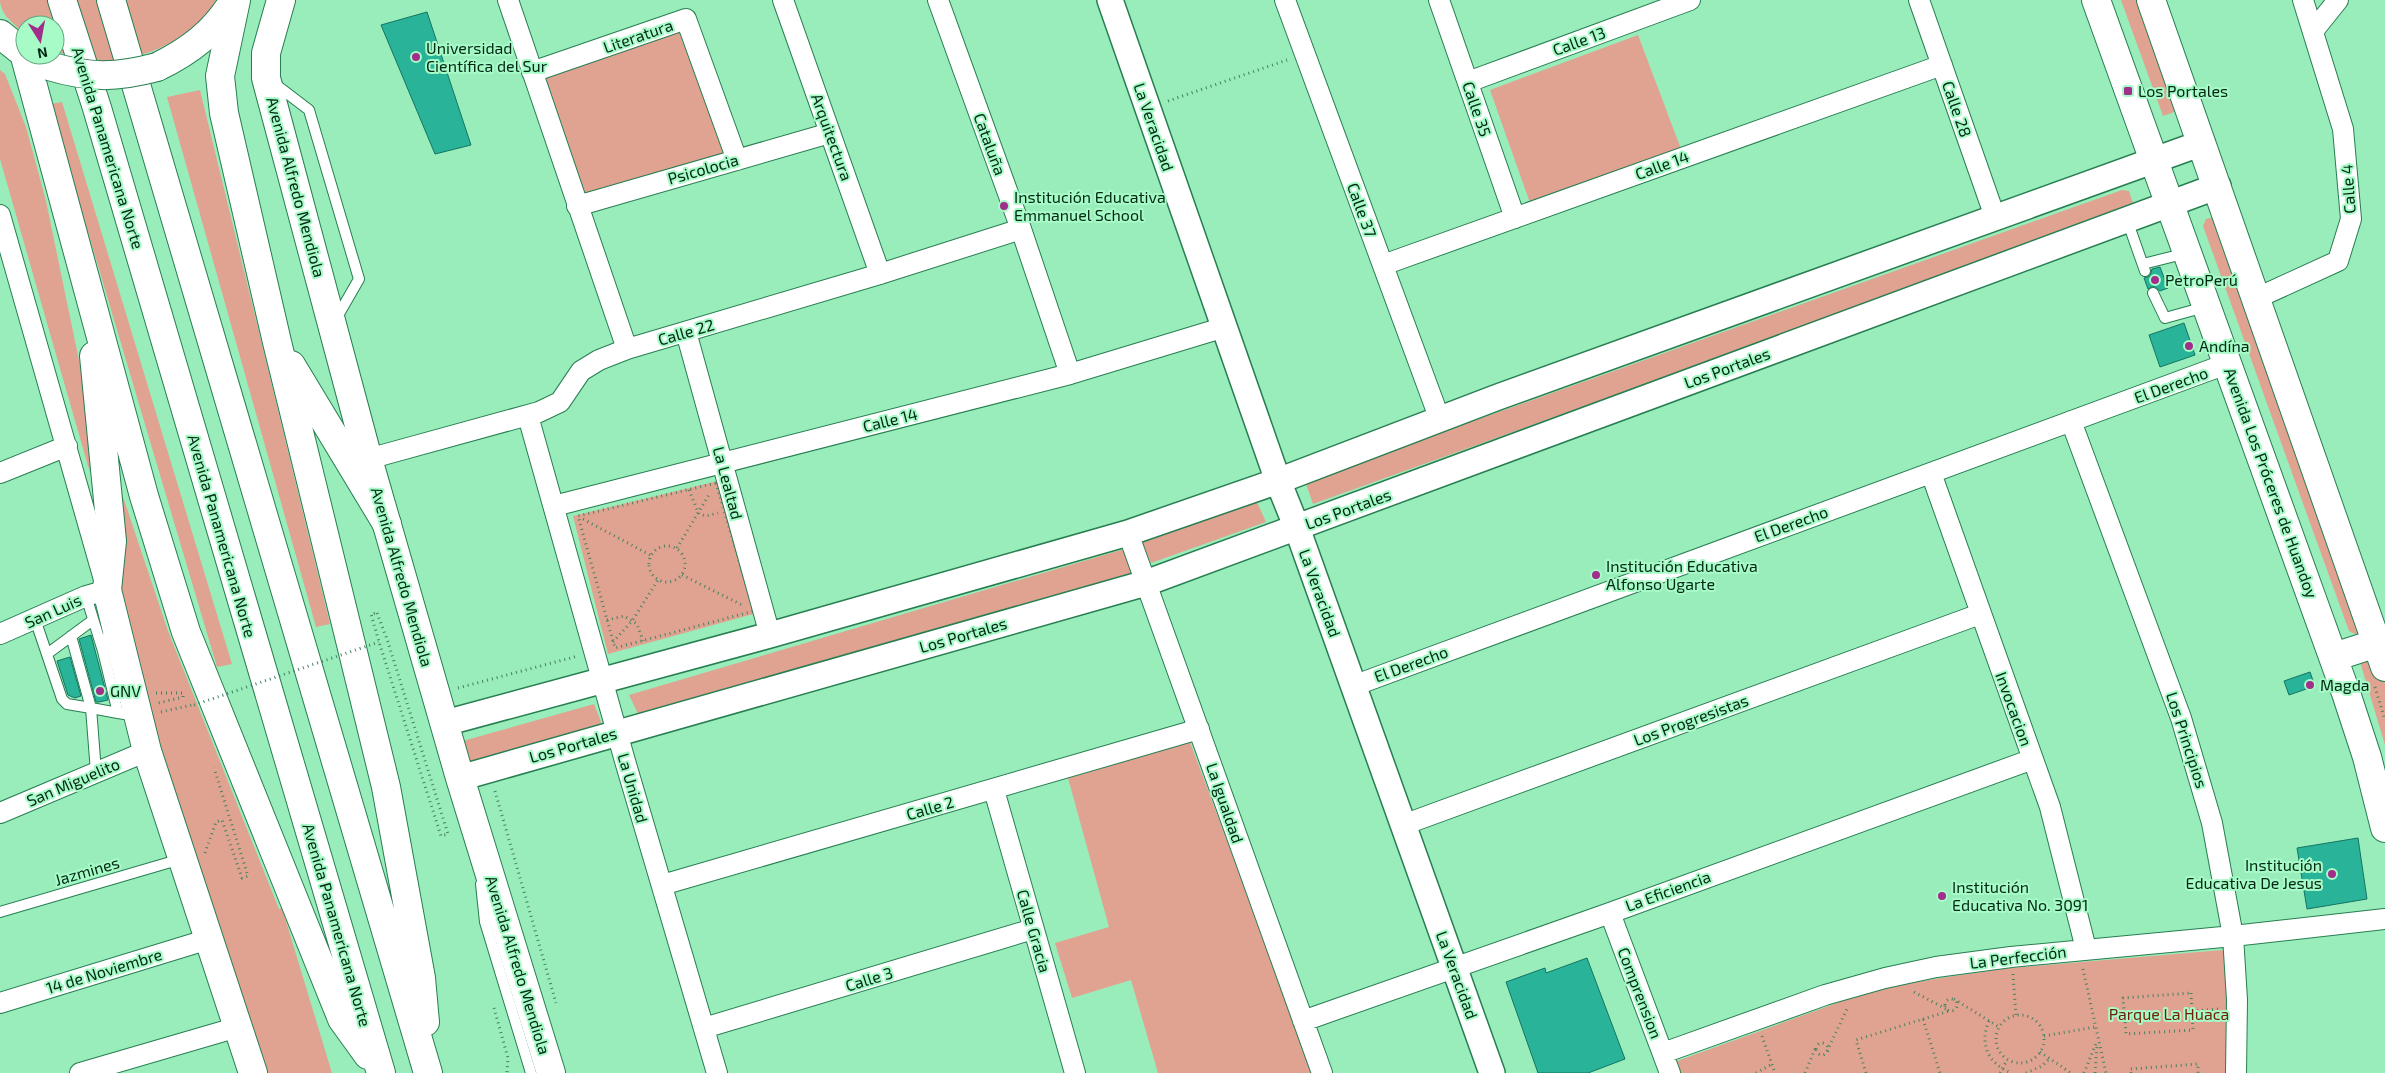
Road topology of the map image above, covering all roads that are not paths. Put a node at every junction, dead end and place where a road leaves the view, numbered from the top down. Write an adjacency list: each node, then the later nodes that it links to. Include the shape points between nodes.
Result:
1 (62, 0): 110 (main road, Avenida Panamericana Norte, via 97,108)
2 (111, 0): 111 (main road)
3 (235, 0): 21 (main road, bridge, via 204,38 182,55 157,67 130,75 103,77 75,74); 48 (main road, via 220,76 224,113)
4 (281, 0): 24 (main road, Avenida Alfredo Mendiola, via 266,53)
5 (508, 0): 23 (street)
6 (783, 0): 26 (street, Arquitectura)
7 (938, 0): 37 (street, Cataluña)
8 (1110, 0): 46 (street, La Veracidad)
9 (1285, 0): 39 (street, Calle 37)
10 (1439, 0): 25 (street, Calle 35)
11 (1690, 0): 25 (street, Calle 13)
12 (1919, 0): 22 (street, Calle 28)
13 (2096, 0): 29 (main road, Avenida Los Próceres de Huandoy)
14 (2151, 0): 27 (main road)
15 (2303, 0): 17 (street, Calle 4)
16 (2338, 0): 17 (street)
17 (2314, 30): 42 (street, Calle 4, via 2343,129 2351,220 2338,261)
18 (0, 34): 19 (main road)
19 (15, 45)
20 (33, 65): 43 (main road)
21 (52, 65)
22 (1942, 65): 34 (street, Calle 28); 35 (street, Calle 14)
23 (532, 72): 28 (street, Literatura, via 686,19); 32 (street)
24 (266, 78): 45 (main road, Avenida Alfredo Mendiola); 45 (lane, via 309,110 359,279)
25 (1468, 82): 35 (street, Calle 35)
26 (830, 133): 28 (street, Psicolocia); 40 (street, Arquitectura)
27 (2202, 143): 29 (street); 30 (main road)
28 (737, 160): 32 (street, Psicolocia)
29 (2154, 161): 31 (main road, Avenida Los Próceres de Huandoy); 34 (street)
30 (2218, 186): 31 (street, Los Portales); 42 (main road)
31 (2170, 205): 36 (street, Los Portales); 38 (main road, Avenida Los Próceres de Huandoy)
32 (577, 206): 49 (street)
33 (0, 215): 55 (street)
34 (1996, 217): 53 (street)
35 (1516, 218): 39 (street, Calle 14)
36 (2127, 220): 38 (lane, via 2144,268); 63 (street, Los Portales)
37 (1021, 229): 40 (street, Calle 22); 51 (street, Cataluña)
38 (2188, 253): 44 (main road, Avenida Los Próceres de Huandoy)
39 (1383, 265): 53 (street, Calle 37)
40 (880, 274): 47 (street, Calle 22)
41 (2153, 293): 44 (lane, via 2165,318)
42 (2257, 298): 75 (main road)
43 (91, 299): 66 (main road, via 95,381 112,540); 110 (main road, via 144,496 186,632 342,1019)
44 (2207, 306): 50 (main road, Avenida Los Próceres de Huandoy)
45 (333, 324): 56 (main road, Avenida Alfredo Mendiola)
46 (1224, 327): 51 (street, Calle 14); 60 (street, La Veracidad)
47 (686, 332): 49 (street, Calle 22); 57 (street, La Lealtad)
48 (277, 342): 62 (main road); 111 (main road, via 386,787 421,978)
49 (626, 349): 52 (street, Calle 22, via 581,371 560,402)
50 (2229, 363): 54 (street, El Derecho); 76 (main road, Avenida Los Próceres de Huandoy)
51 (1070, 374): 57 (street, Calle 14)
52 (528, 416): 56 (street, Calle 22); 61 (street, La Unidad)
53 (1440, 420): 60 (street)
54 (2072, 421): 59 (street, El Derecho); 99 (street, Los Principios, via 2178,709 2199,775 2224,875)
55 (67, 446): 58 (street); 66 (street)
56 (368, 459): 62 (main road, Avenida Alfredo Mendiola)
57 (723, 462): 61 (street, Calle 14); 71 (street, La Lealtad)
58 (0, 473)
59 (1931, 473): 67 (street, Invocacion); 78 (street, El Derecho)
60 (1278, 481): 63 (street, La Veracidad); 64 (street)
61 (554, 506): 77 (street, La Unidad)
62 (387, 524): 81 (main road, Avenida Alfredo Mendiola)
63 (1297, 528): 65 (street, Los Portales); 78 (street, La Veracidad)
64 (1128, 533): 65 (street, La Igualdad); 71 (street)
65 (1146, 583): 82 (street, La Igualdad); 83 (street, Los Portales)
66 (96, 593): 68 (street, San Luis); 69 (main road)
67 (1980, 614): 85 (street, Invocacion); 91 (street, Los Progresistas)
68 (35, 620): 70 (street, San Luis); 74 (lane)
69 (104, 620): 72 (lane); 73 (lane); 73 (lane); 80 (main road)
70 (0, 634)
71 (770, 635): 77 (street)
72 (71, 636): 74 (lane); 79 (lane)
73 (102, 651): 80 (lane)
74 (47, 654): 79 (lane, via 62,699 68,704)
75 (2381, 655): 76 (main road)
76 (2334, 657): 92 (main road, Avenida Los Próceres de Huandoy, via 2367,758)
77 (604, 681): 81 (street); 83 (street, La Unidad)
78 (1353, 686): 91 (street, La Veracidad)
79 (91, 708): 80 (lane); 86 (lane)
80 (128, 714): 84 (main road)
81 (445, 723): 87 (main road, Avenida Alfredo Mendiola)
82 (1198, 729): 88 (street, Calle 2); 104 (street, La Igualdad)
83 (617, 732): 87 (street, Los Portales); 94 (street, La Unidad)
84 (147, 751): 86 (street, San Miguelito); 93 (main road)
85 (2033, 759): 96 (street, La Eficiencia); 101 (street, Invocacion, via 2050,807)
86 (96, 772): 89 (street, San Miguelito)
87 (460, 778): 90 (main road, Avenida Alfredo Mendiola)
88 (994, 790): 94 (street, Calle 2); 98 (street, Calle Gracia)
89 (0, 813)
90 (472, 816): 112 (lane, via 485,922); 113 (main road, Avenida Alfredo Mendiola)
91 (1403, 825): 102 (street, La Veracidad)
92 (2385, 828)
93 (185, 868): 95 (lane, Jazmines); 100 (main road)
94 (662, 886): 106 (street, La Unidad)
95 (0, 912)
96 (1610, 913): 102 (street, La Eficiencia); 107 (street, Comprension)
97 (2385, 918): 99 (street, La Perfección)
98 (1034, 929): 106 (street, Calle 3); 115 (street, Calle Gracia)
99 (2233, 936): 101 (street, La Perfección); 119 (street, Los Principios)
100 (209, 939): 103 (street, 14 de Noviembre); 105 (main road)
101 (2084, 957): 107 (street, La Perfección, via 2011,957 1936,967 1886,978 1825,995)
102 (1454, 968): 104 (street, La Eficiencia); 117 (street, La Veracidad)
103 (0, 1003)
104 (1303, 1021): 116 (street, La Igualdad)
105 (238, 1027): 108 (street); 109 (main road)
106 (704, 1028): 114 (street, La Unidad)
107 (1663, 1053): 118 (street, Comprension)
108 (80, 1073)
109 (252, 1073)
110 (381, 1073)
111 (428, 1073)
112 (531, 1073)
113 (551, 1073)
114 (717, 1073)
115 (1075, 1073)
116 (1322, 1073)
117 (1492, 1073)
118 (1670, 1073)
119 (2236, 1073)

